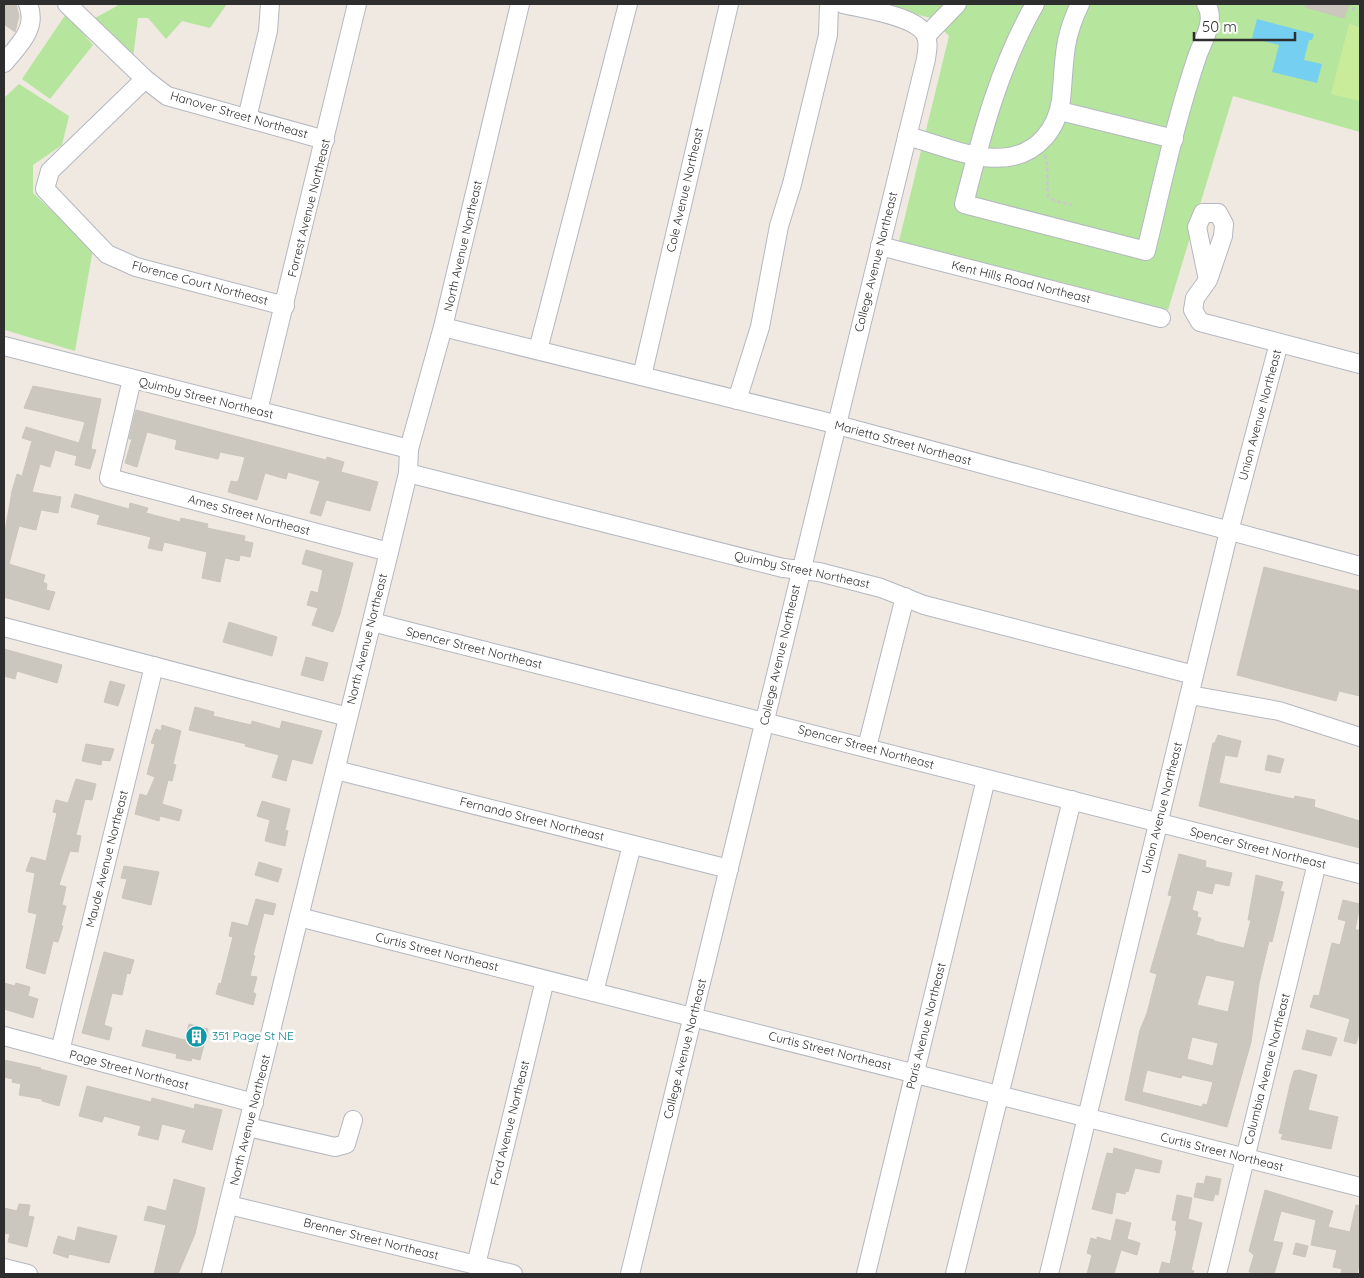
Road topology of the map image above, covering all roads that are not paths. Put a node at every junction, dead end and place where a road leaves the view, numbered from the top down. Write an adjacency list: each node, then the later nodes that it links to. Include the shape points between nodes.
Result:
1 (28, 4): 15 (street, via 29,31)
2 (270, 4): 18 (street, via 268,32)
3 (357, 4): 20 (street, Forrest Avenue Northeast)
4 (520, 4): 27 (street, North Avenue Northeast)
5 (628, 4): 30 (street)
6 (729, 4): 32 (street, Cole Avenue Northeast)
7 (829, 4): 34 (street, via 828,35 779,226 760,327)
8 (843, 4): 14 (street, via 913,22)
9 (956, 4): 14 (street)
10 (1035, 4): 22 (street, via 1019,32 991,102)
11 (1080, 4): 17 (street, via 1065,44)
12 (1206, 4): 21 (street, via 1210,12 1209,23)
13 (73, 6): 16 (street, Hanover Street Northeast)
14 (926, 36): 19 (street, College Avenue Northeast, via 926,59)
15 (4, 63)
16 (145, 79): 18 (street, Hanover Street Northeast, via 167,96); 25 (street, Florence Court Northeast, via 50,171 45,189 107,254 136,267)
17 (1060, 111): 21 (street); 22 (street, via 1048,134 1027,152 1002,159)
18 (247, 118): 20 (street, Hanover Street Northeast)
19 (907, 136): 22 (street); 23 (street, College Avenue Northeast)
20 (325, 140): 25 (street, Forrest Avenue Northeast)
21 (1174, 140): 22 (street, via 1146,250 964,204)
22 (976, 155)
23 (880, 246): 26 (street, Kent Hills Road Northeast); 36 (street, College Avenue Northeast)
24 (1208, 280): 28 (street, via 1195,298 1193,310 1200,322)
25 (285, 306): 35 (street, Forrest Avenue Northeast)
26 (1161, 318)
27 (444, 327): 30 (street, Marietta Street Northeast); 37 (street, North Avenue Northeast)
28 (1279, 343): 31 (street); 39 (street, Union Avenue Northeast)
29 (4, 346): 33 (street, Quimby Street Northeast)
30 (538, 350): 32 (street, Marietta Street Northeast)
31 (1360, 364)
32 (642, 376): 34 (street, Marietta Street Northeast)
33 (132, 379): 35 (street, Quimby Street Northeast); 40 (street, Ames Street Northeast, via 108,478)
34 (737, 400): 36 (street, Marietta Street Northeast)
35 (258, 411): 37 (street, Quimby Street Northeast)
36 (836, 425): 39 (street, Marietta Street Northeast); 42 (street, College Avenue Northeast)
37 (409, 449): 38 (street, North Avenue Northeast)
38 (408, 473): 40 (street, North Avenue Northeast); 42 (street, Quimby Street Northeast)
39 (1229, 531): 41 (street, Marietta Street Northeast); 47 (street, Union Avenue Northeast)
40 (389, 552): 44 (street, North Avenue Northeast)
41 (1360, 566)
42 (800, 570): 43 (street, Quimby Street Northeast, via 881,588); 50 (street, College Avenue Northeast)
43 (905, 597): 47 (street, Quimby Street Northeast, via 924,606); 52 (street)
44 (372, 622): 49 (street, North Avenue Northeast); 50 (street, Spencer Street Northeast)
45 (4, 627): 46 (street)
46 (154, 666): 49 (street); 66 (street, Maude Avenue Northeast)
47 (1194, 675): 48 (street, Union Avenue Northeast)
48 (1190, 695): 51 (street, via 1279,711); 56 (street, Union Avenue Northeast)
49 (348, 717): 53 (street, North Avenue Northeast)
50 (765, 721): 52 (street, Spencer Street Northeast); 59 (street, College Avenue Northeast)
51 (1360, 737)
52 (867, 747): 54 (street, Spencer Street Northeast)
53 (336, 770): 57 (street, Fernando Street Northeast); 61 (street, North Avenue Northeast)
54 (986, 779): 55 (street, Spencer Street Northeast); 67 (street, Paris Avenue Northeast)
55 (1072, 800): 56 (street, Spencer Street Northeast); 68 (street)
56 (1158, 822): 58 (street, Spencer Street Northeast); 70 (street, Union Avenue Northeast)
57 (632, 845): 59 (street, Fernando Street Northeast); 63 (street)
58 (1317, 863): 60 (street, Spencer Street Northeast); 73 (street, Columbia Avenue Northeast)
59 (729, 869): 64 (street, College Avenue Northeast)
60 (1360, 874)
61 (299, 917): 62 (street, Curtis Street Northeast); 69 (street, North Avenue Northeast)
62 (545, 980): 63 (street, Curtis Street Northeast); 76 (street, Ford Avenue Northeast)
63 (594, 992): 64 (street, Curtis Street Northeast)
64 (693, 1016): 67 (street, Curtis Street Northeast); 81 (street, College Avenue Northeast)
65 (4, 1036): 66 (street, Page Street Northeast)
66 (60, 1051): 69 (street, Page Street Northeast)
67 (915, 1073): 68 (street, Curtis Street Northeast); 82 (street, Paris Avenue Northeast)
68 (998, 1095): 70 (street, Curtis Street Northeast); 83 (street)
69 (254, 1102): 72 (street, North Avenue Northeast)
70 (1087, 1118): 73 (street, Curtis Street Northeast); 84 (street, Union Avenue Northeast)
71 (353, 1120): 72 (street, via 346,1144 335,1147)
72 (248, 1127): 75 (street, North Avenue Northeast)
73 (1245, 1158): 74 (street, Curtis Street Northeast); 85 (street, Columbia Avenue Northeast)
74 (1360, 1187)
75 (229, 1205): 76 (street, Brenner Street Northeast); 79 (street, North Avenue Northeast)
76 (476, 1265): 80 (street, Brenner Street Northeast)
77 (4, 1268): 78 (street)
78 (28, 1274)
79 (211, 1274)
80 (513, 1274)
81 (630, 1274)
82 (866, 1274)
83 (955, 1274)
84 (1049, 1274)
85 (1216, 1274)

